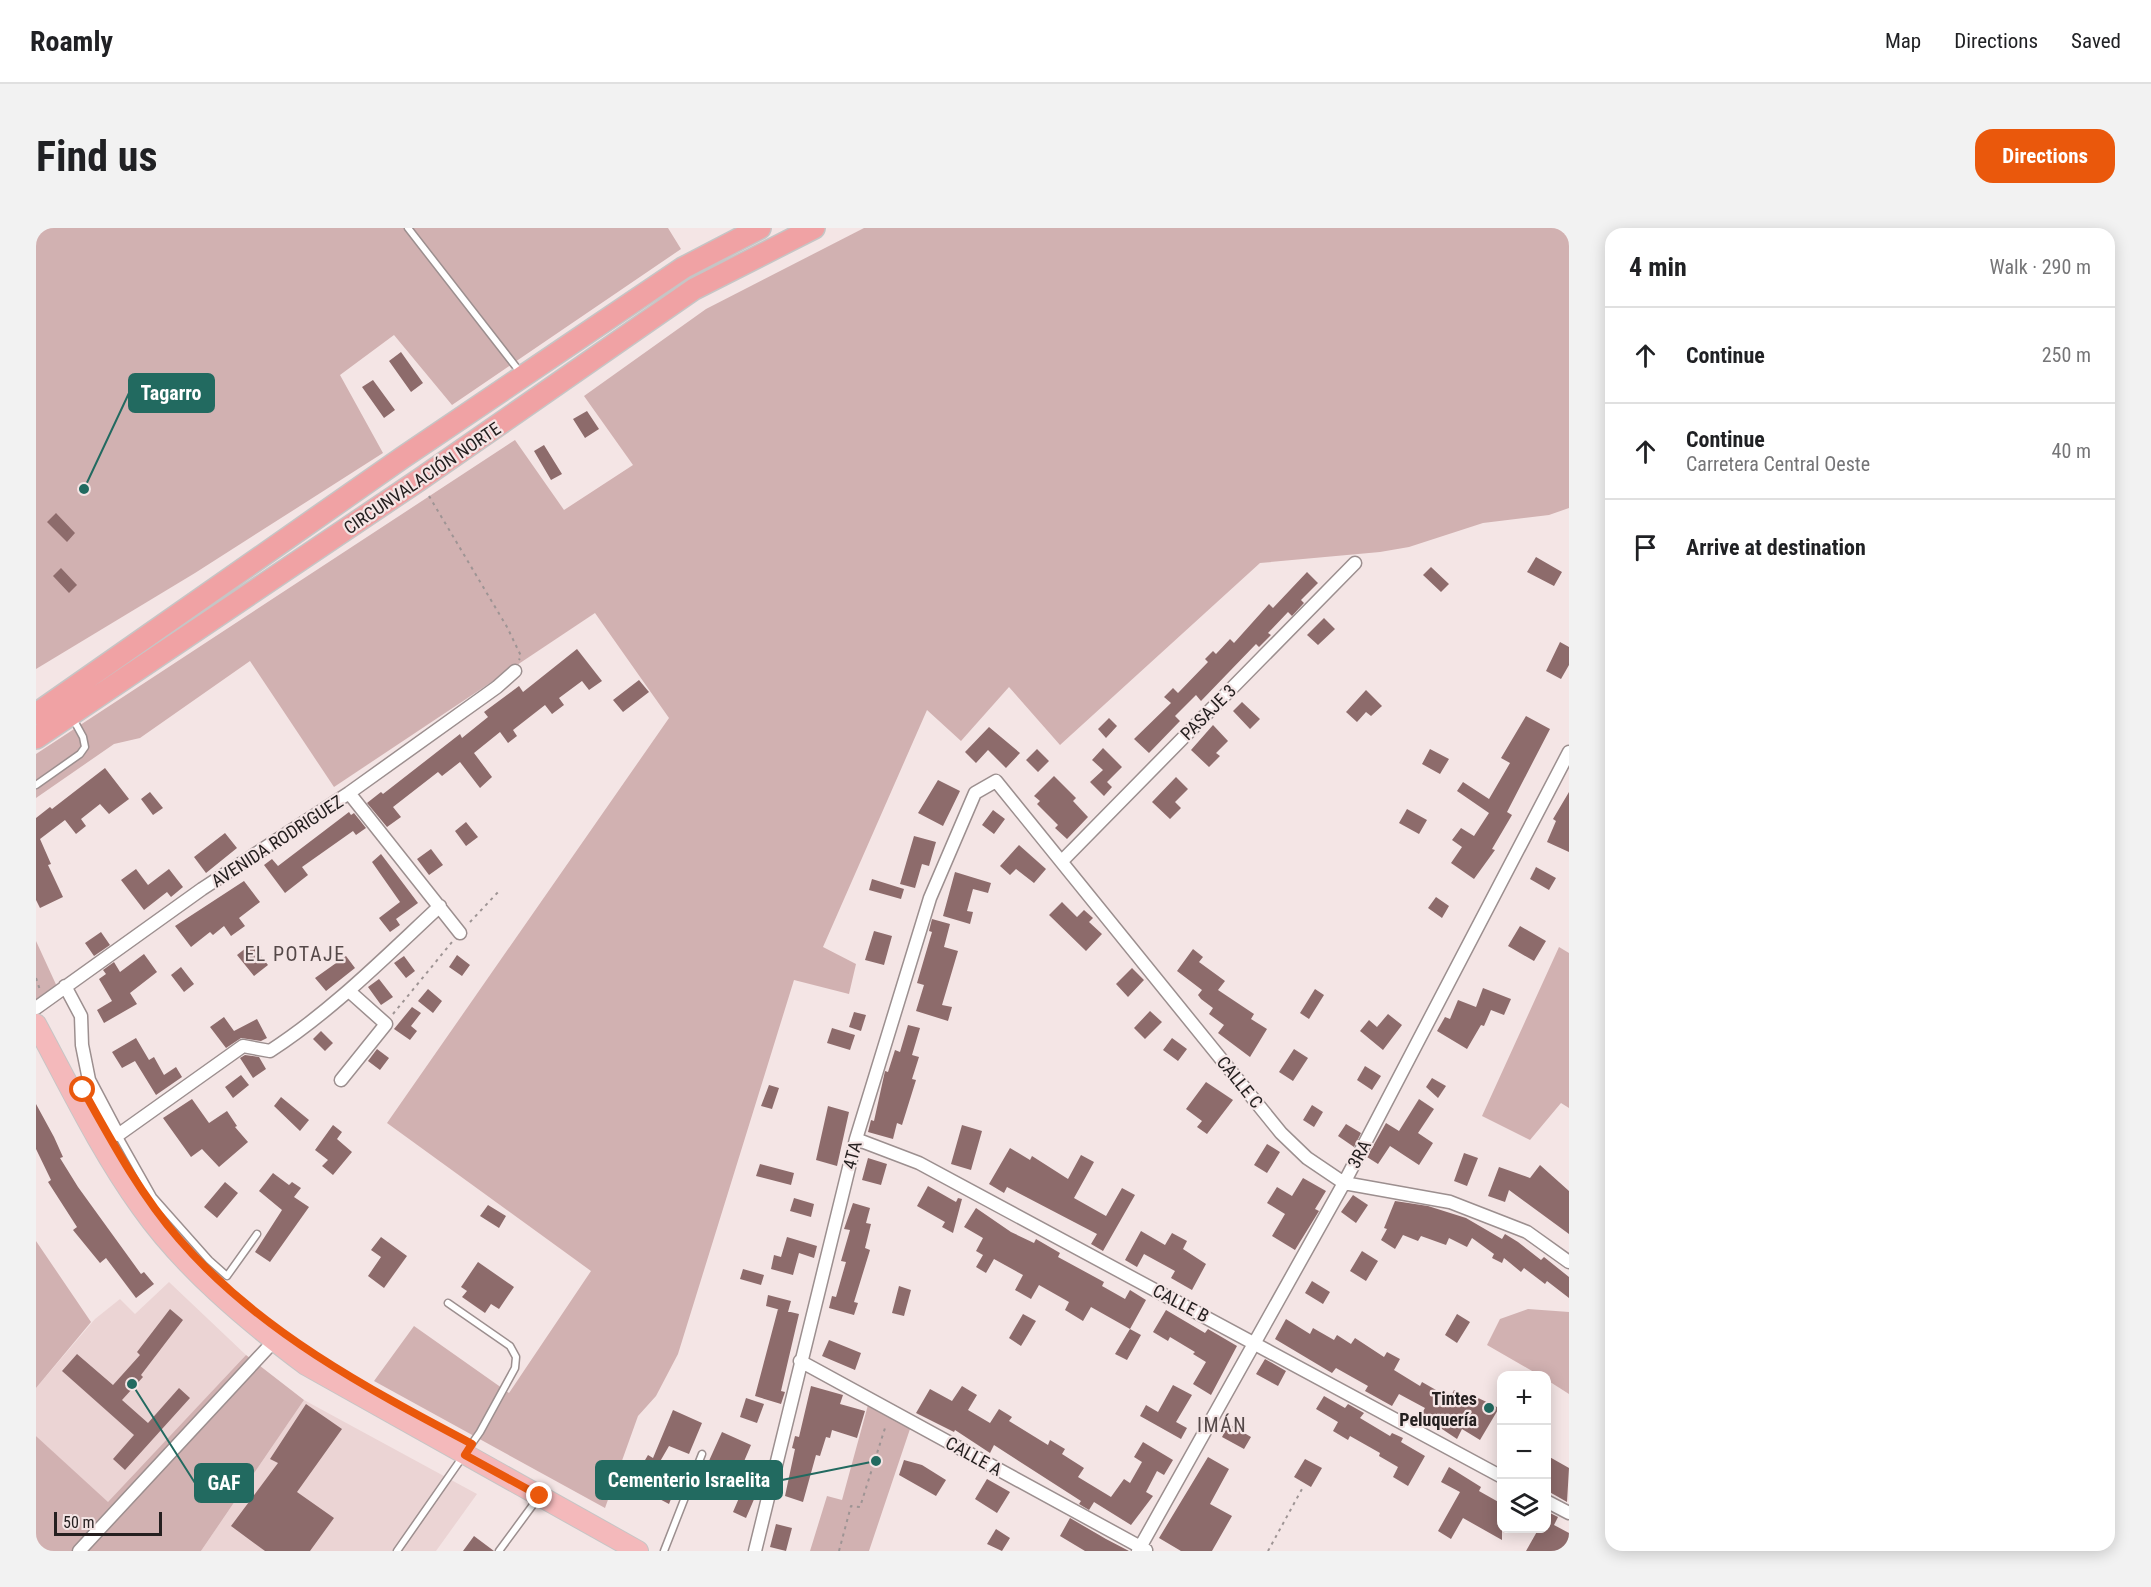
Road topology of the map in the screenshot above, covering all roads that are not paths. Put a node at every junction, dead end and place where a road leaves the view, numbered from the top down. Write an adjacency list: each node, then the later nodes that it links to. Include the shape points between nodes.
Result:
1 (408, 228): 4 (lane)
2 (814, 228): 8 (highway, CIRCUNVALACIÓN NORTE, via 694,289)
3 (746, 231): 4 (highway, CIRCUNVALACIÓN NORTE, via 683,268)
4 (523, 376): 7 (highway, CIRCUNVALACIÓN NORTE)
5 (1355, 563): 14 (street, PASAJE 3)
6 (515, 671): 13 (street, AVENIDA RODRIGUEZ)
7 (36, 714)
8 (71, 714): 9 (highway, CIRCUNVALACIÓN NORTE); 12 (lane, via 85,747)
9 (36, 738)
10 (1569, 752): 24 (street, 3RA)
11 (996, 781): 14 (street, CALLE C); 23 (street, 4TA, via 975,793 930,898)
12 (36, 785)
13 (349, 794): 15 (street); 17 (street, AVENIDA RODRIGUEZ, via 293,828)
14 (1062, 861): 24 (street, CALLE C, via 1281,1132 1307,1158)
15 (440, 906): 16 (street); 18 (street)
16 (460, 933)
17 (65, 986): 19 (street, AVENIDA RODRIGUEZ); 22 (street, via 81,1016 89,1080)
18 (349, 991): 21 (street, via 386,1024); 22 (street, via 270,1051 243,1046)
19 (36, 1008)
20 (36, 1024): 28 (main road, via 141,1208 199,1273)
21 (341, 1080)
22 (118, 1135): 25 (lane, via 153,1197 227,1276)
23 (856, 1138): 29 (street, CALLE B, via 919,1163); 30 (street, 4TA)
24 (1344, 1183): 26 (street, CALLE C, via 1450,1202 1527,1232); 29 (street, 3RA)
25 (257, 1234)
26 (1569, 1262)
27 (448, 1303): 32 (lane, via 510,1346 516,1358 515,1368)
28 (274, 1341): 32 (main road, via 335,1382); 38 (street)
29 (1254, 1343): 33 (street, CALLE B); 37 (street, 3RA)
30 (800, 1361): 37 (street, CALLE A); 43 (street, 4TA)
31 (702, 1454): 42 (lane)
32 (465, 1455): 34 (main road); 39 (lane)
33 (1497, 1474)
34 (540, 1496): 40 (lane); 41 (main road)
35 (1551, 1504): 36 (street)
36 (1569, 1513)
37 (1142, 1550)
38 (79, 1551)
39 (397, 1551)
40 (499, 1551)
41 (638, 1551)
42 (664, 1551)
43 (755, 1551)

